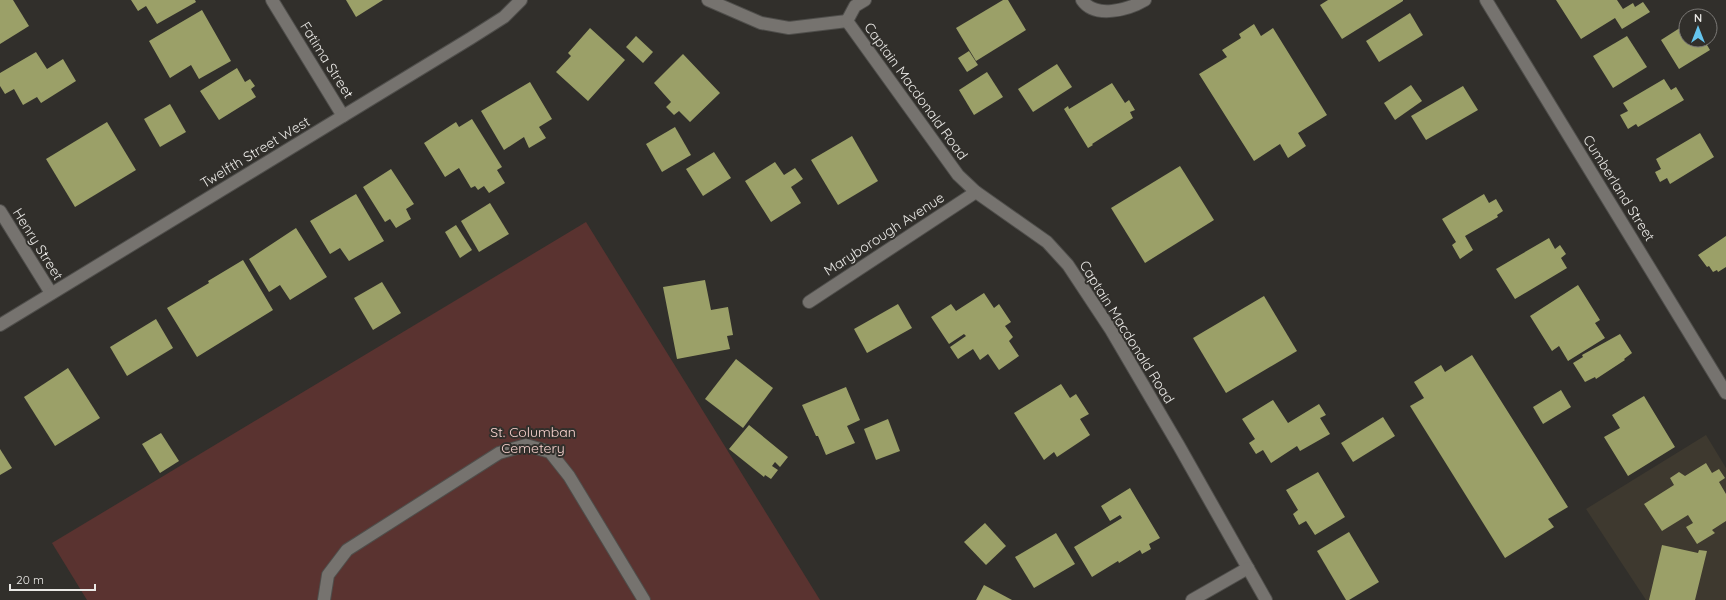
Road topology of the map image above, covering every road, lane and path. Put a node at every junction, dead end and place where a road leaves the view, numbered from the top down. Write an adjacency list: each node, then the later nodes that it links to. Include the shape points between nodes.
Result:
1 (272, 0): 9 (street, Fatima Street)
2 (521, 0): 9 (street, Twelfth Street West, via 504,17)
3 (708, 0): 8 (street, via 761,23 782,27)
4 (865, 0): 8 (street, via 855,6)
5 (1082, 0): 6 (street, via 1085,5 1099,12 1136,5)
6 (1145, 0)
7 (1486, 0): 15 (street, Cumberland Street)
8 (847, 21): 10 (street, Captain Macdonald Road, via 958,175)
9 (343, 116): 12 (street, Twelfth Street West)
10 (976, 192): 13 (street, Maryborough Avenue); 16 (street, Captain Macdonald Road, via 1047,242 1068,265 1115,336)
11 (0, 211): 12 (street, Henry Street)
12 (51, 293): 14 (street, Twelfth Street West)
13 (809, 302)
14 (0, 325)
15 (1726, 393)
16 (1248, 568): 19 (street); 20 (street, Captain Macdonald Road)
17 (324, 600): 18 (street, via 328,575 347,550 499,453 526,445 550,452 569,476)
18 (644, 600)
19 (1192, 600)
20 (1266, 600)

